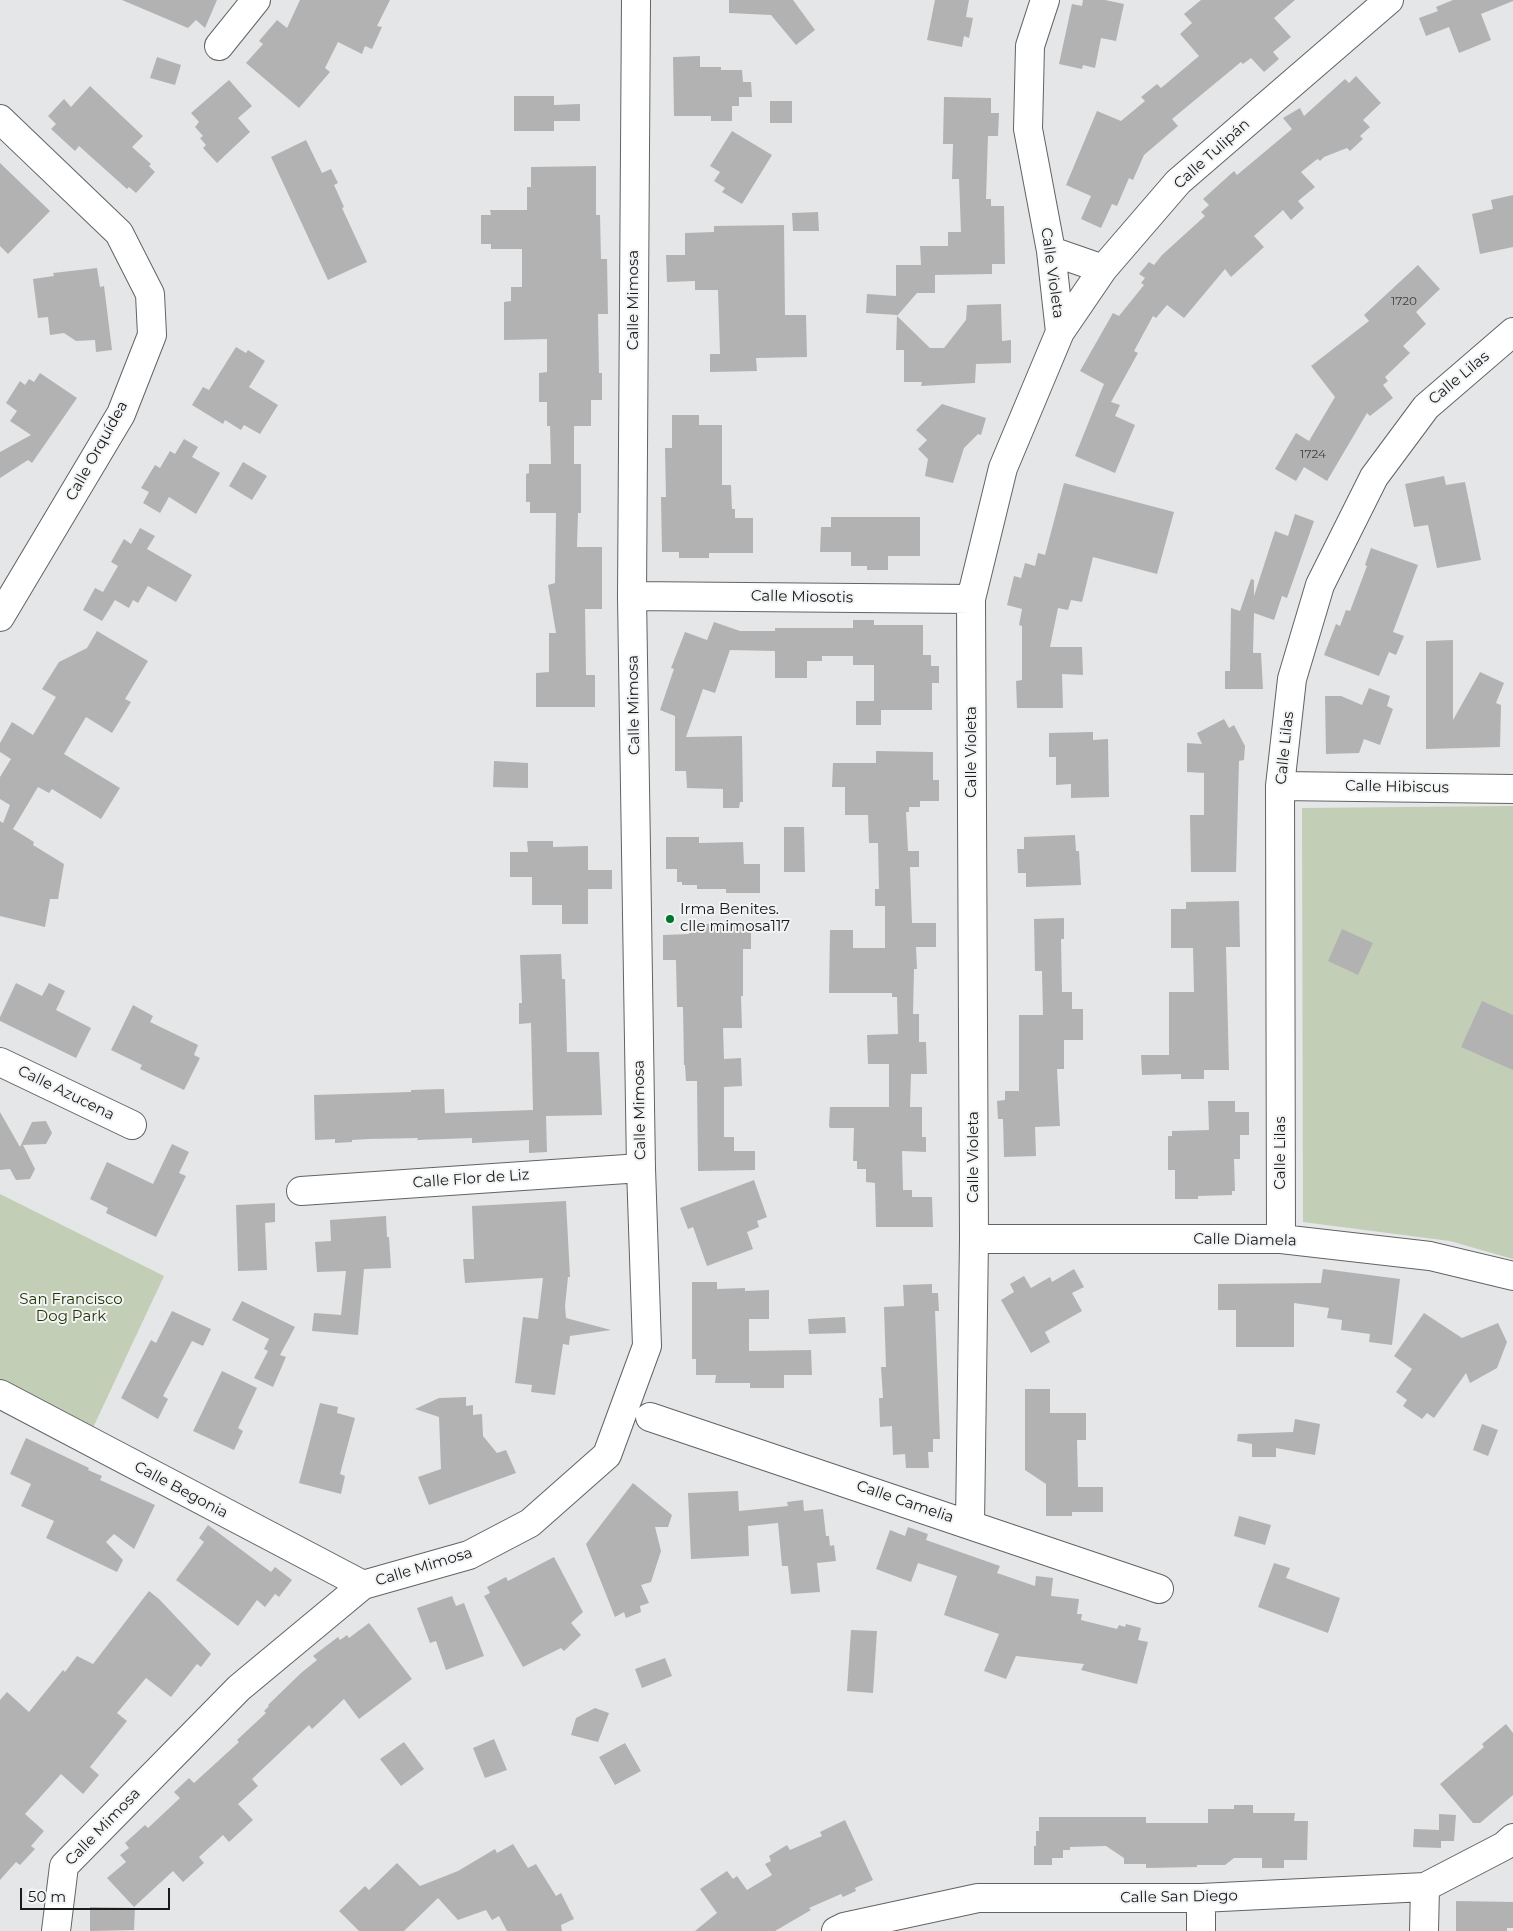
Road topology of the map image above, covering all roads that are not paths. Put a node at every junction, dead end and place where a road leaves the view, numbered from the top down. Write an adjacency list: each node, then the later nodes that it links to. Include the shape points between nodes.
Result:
1 (256, 0): 5 (street)
2 (636, 0): 11 (street, Calle Mimosa)
3 (1045, 0): 7 (street, Calle Violeta, via 1030,46 1028,129)
4 (1385, 2): 8 (street, Calle Tulipán, via 1178,182)
5 (219, 46)
6 (0, 119): 13 (street, Calle Orquídea, via 119,233 150,294 152,335 121,414)
7 (1051, 251): 8 (street); 9 (street, Calle Violeta)
8 (1103, 269): 9 (street, Calle Tulipán)
9 (1060, 332): 12 (street, Calle Violeta, via 1003,468)
10 (1513, 332): 14 (street, Calle Lilas, via 1426,407 1374,477 1320,585 1292,679)
11 (632, 596): 12 (street, Calle Miosotis); 18 (street, Calle Mimosa)
12 (971, 599): 21 (street, Calle Violeta)
13 (0, 617)
14 (1280, 786): 15 (street, Calle Hibiscus); 20 (street, Calle Lilas)
15 (1513, 789)
16 (0, 1062): 17 (street, Calle Azucena)
17 (132, 1125)
18 (641, 1168): 19 (street, Calle Flor de Liz); 23 (street, Calle Mimosa)
19 (302, 1191)
20 (1281, 1238): 21 (street, Calle Diamela); 22 (street, Calle Diamela, via 1430,1256)
21 (974, 1239): 27 (street, Calle Violeta)
22 (1513, 1276)
23 (647, 1346): 25 (street); 26 (street, Calle Mimosa)
24 (0, 1394): 28 (street, Calle Begonia)
25 (650, 1416): 26 (street); 27 (street, Calle Camelia)
26 (607, 1455): 28 (street, Calle Mimosa, via 530,1523 469,1555)
27 (970, 1524): 29 (street, Calle Camelia)
28 (363, 1585): 33 (street, Calle Mimosa, via 239,1688 64,1866)
29 (1160, 1589)
30 (1513, 1838): 31 (street, Calle San Diego, via 1504,1846)
31 (1425, 1887): 32 (street, Calle San Diego); 36 (street)
32 (1201, 1898): 34 (street, Calle San Diego, via 978,1898); 35 (street)
33 (56, 1931)
34 (836, 1931)
35 (1201, 1931)
36 (1424, 1931)

